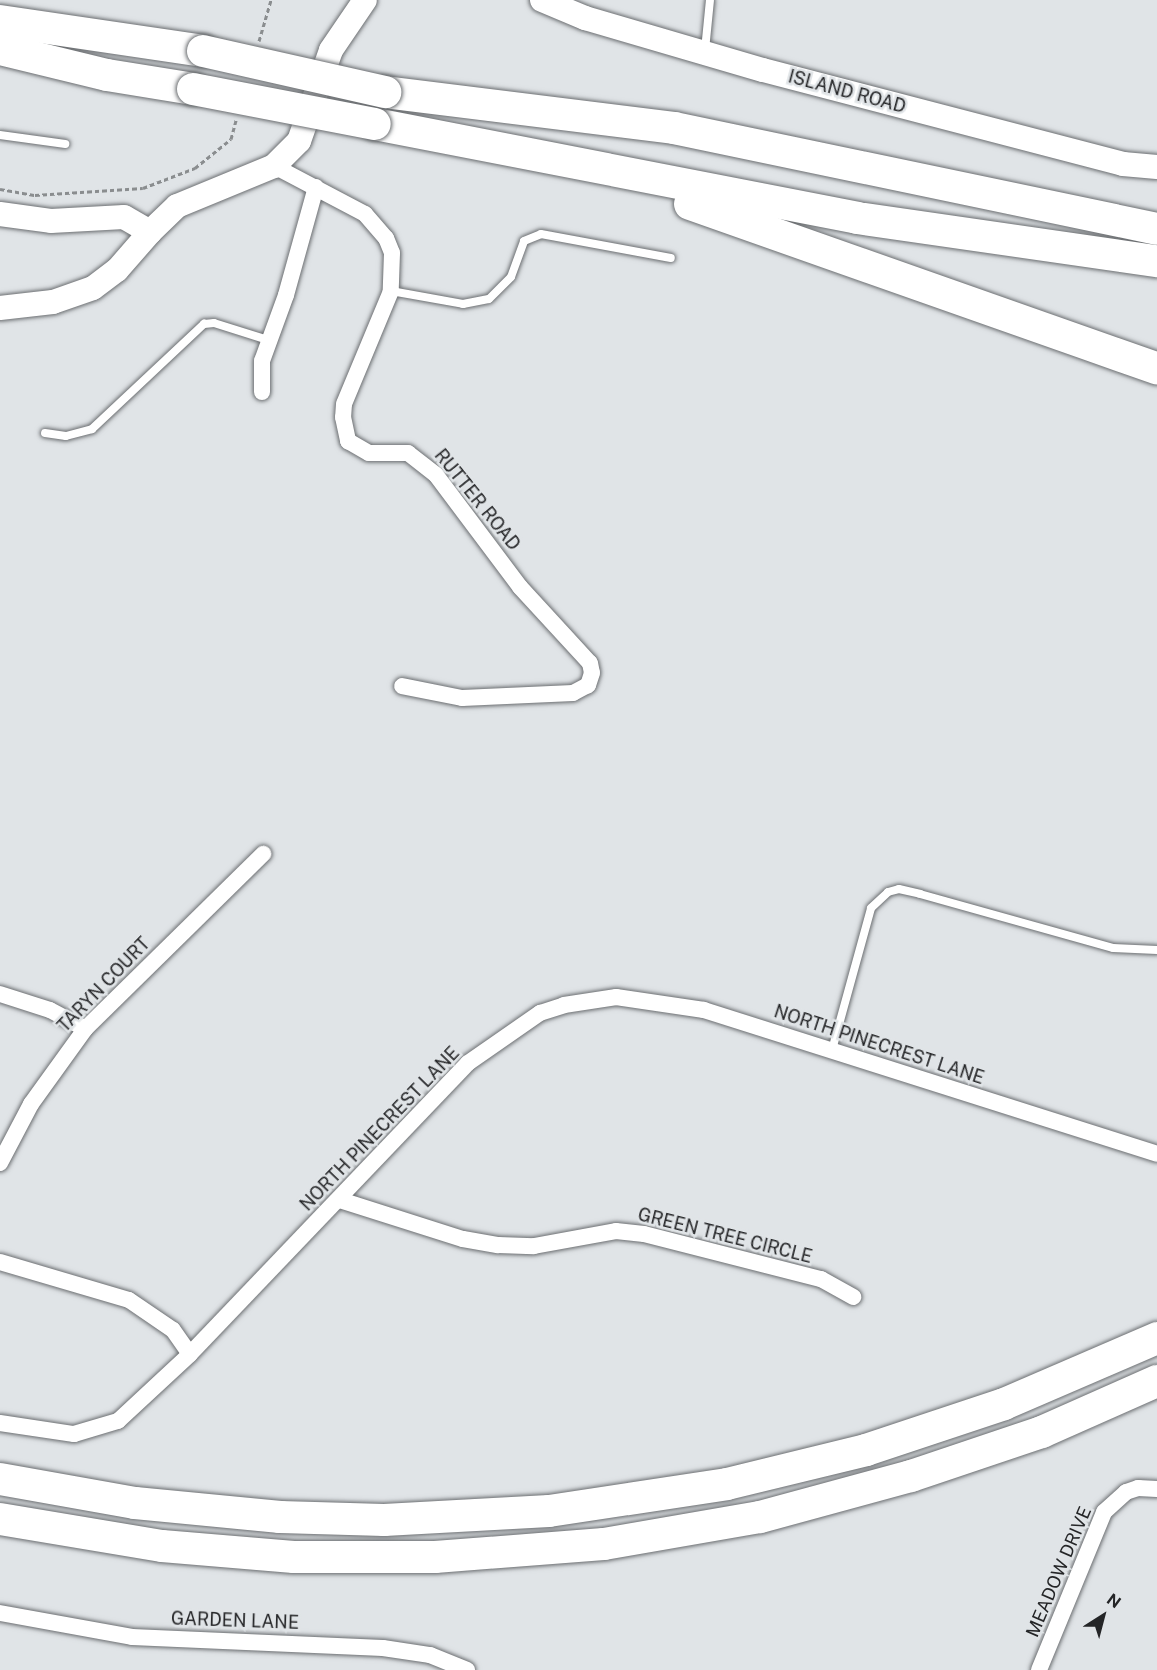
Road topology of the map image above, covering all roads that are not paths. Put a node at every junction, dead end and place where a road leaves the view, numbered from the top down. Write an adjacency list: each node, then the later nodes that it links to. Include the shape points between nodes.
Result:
1 (365, 0): 10 (street, via 331,50 299,141)
2 (542, 0): 6 (street, ISLAND ROAD, via 585,18)
3 (710, 0): 6 (lane)
4 (0, 21): 16 (highway, bridge, via 203,51 385,92 674,128)
5 (0, 50): 9 (highway, bridge, via 107,75)
6 (705, 54): 11 (street, ISLAND ROAD, via 1123,164)
7 (0, 135): 8 (lane)
8 (65, 144)
9 (502, 149): 21 (highway, via 856,218); 25 (highway, via 733,217)
10 (274, 166): 12 (street, RUTTER ROAD); 13 (street)
11 (1157, 167)
12 (316, 187): 22 (street, RUTTER ROAD, via 365,214 381,231 392,253); 24 (street, via 286,295)
13 (177, 206): 15 (street, via 147,209); 19 (street)
14 (0, 214): 15 (street, via 51,221)
15 (124, 218): 19 (street)
16 (1115, 220): 17 (highway); 18 (highway)
17 (1157, 223)
18 (1157, 229)
19 (150, 232): 23 (street, via 117,270 93,288 53,302)
20 (671, 258): 22 (lane, via 541,234 524,241 511,278 489,299 463,304)
21 (1157, 261)
22 (391, 291): 28 (street, RUTTER ROAD, via 345,404 343,417 348,441 369,453 408,453 436,475 520,587 590,663 592,673 588,685 573,693 462,698)
23 (0, 308)
24 (268, 340): 26 (street, via 262,361); 27 (lane, via 214,323 204,324 92,429 66,436)
25 (1157, 368)
26 (261, 392)
27 (45, 433)
28 (402, 686)
29 (262, 854): 32 (street, TARYN COURT)
30 (1157, 950): 33 (lane, via 1113,948 920,894 899,889 888,892 871,908)
31 (0, 994): 32 (street, via 50,1010)
32 (85, 1029): 35 (street, TARYN COURT, via 31,1104)
33 (832, 1050): 34 (street, NORTH PINECREST LANE); 36 (street, NORTH PINECREST LANE, via 752,1023 660,1002 616,997 564,1005 540,1013 468,1063)
34 (1157, 1154)
35 (0, 1163)
36 (340, 1200): 38 (street, GREEN TREE CIRCLE, via 463,1239 498,1245 534,1246 616,1231 644,1234 811,1276); 40 (street, NORTH PINECREST LANE)
37 (0, 1262): 40 (street, via 129,1300 173,1330)
38 (853, 1297)
39 (1157, 1338): 43 (highway, via 1004,1404 866,1450 727,1484 549,1512 384,1520 270,1516 135,1503)
40 (190, 1354): 42 (street, NORTH PINECREST LANE, via 144,1400 111,1424 74,1434)
41 (1157, 1381): 45 (highway, via 1042,1432 910,1476 760,1517 604,1544 435,1557 294,1557 162,1546)
42 (0, 1423)
43 (0, 1479)
44 (1157, 1489): 48 (street, MEADOW DRIVE, via 1126,1492 1104,1512)
45 (0, 1519)
46 (0, 1613): 47 (street, GARDEN LANE, via 132,1636 383,1648 430,1655)
47 (467, 1670)
48 (1039, 1670)

